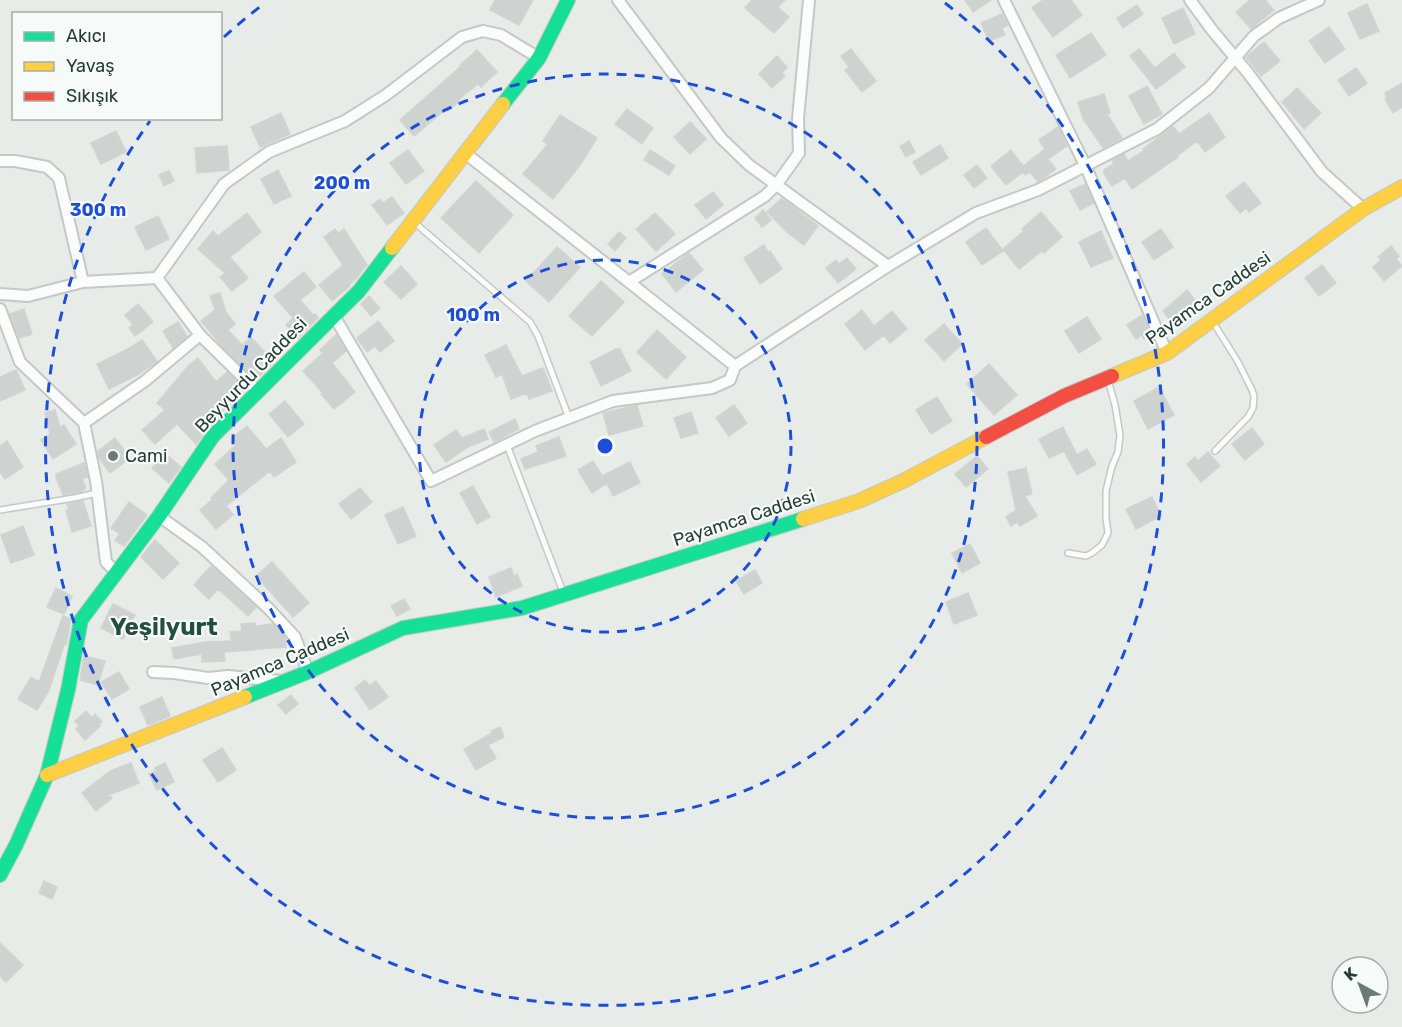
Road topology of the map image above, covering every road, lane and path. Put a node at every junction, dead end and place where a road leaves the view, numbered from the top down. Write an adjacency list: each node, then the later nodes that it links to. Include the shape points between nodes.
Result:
1 (568, 0): 7 (street, Beyyurdu Caddesi)
2 (618, 0): 12 (street, via 721,138 749,165)
3 (809, 0): 12 (street, via 798,118 799,153)
4 (1004, 0): 11 (street)
5 (1190, 0): 8 (street)
6 (1319, 0): 8 (street, via 1280,18 1254,36)
7 (538, 58): 9 (street, Beyyurdu Caddesi); 17 (street, via 501,35 483,31 462,37 345,121 269,152 225,184)
8 (1235, 58): 11 (street, via 1209,87 1157,129); 14 (street, via 1322,172)
9 (465, 153): 15 (street, Beyyurdu Caddesi); 19 (street)
10 (0, 161): 18 (street, via 47,167 59,178)
11 (1085, 165): 16 (street, via 1038,190 975,213); 25 (street)
12 (777, 184): 16 (street); 19 (street, via 765,196)
13 (1402, 187): 14 (street, Payamca Caddesi)
14 (1363, 209): 23 (street, Payamca Caddesi)
15 (413, 221): 22 (street, Beyyurdu Caddesi, via 359,291); 29 (lane, via 530,322)
16 (888, 266): 26 (street)
17 (157, 278): 18 (street); 24 (street)
18 (83, 282): 20 (street, via 28,296)
19 (628, 282): 26 (street)
20 (0, 294)
21 (0, 309): 30 (street, via 20,362)
22 (334, 316): 28 (street, Beyyurdu Caddesi); 31 (street, via 431,481)
23 (1212, 320): 25 (street, Payamca Caddesi); 32 (lane, via 1254,396 1248,417)
24 (200, 335): 28 (street); 30 (street, via 145,381)
25 (1167, 353): 27 (street, Payamca Caddesi)
26 (735, 366): 29 (street, via 730,380 712,388 613,401)
27 (1107, 377): 36 (lane, via 1120,435 1106,491 1108,533 1102,545 1086,556); 38 (street, Payamca Caddesi, via 859,501)
28 (258, 392): 35 (street, Beyyurdu Caddesi, via 213,436)
29 (569, 418): 31 (street)
30 (84, 423): 33 (street)
31 (507, 445): 38 (lane)
32 (1215, 451)
33 (97, 493): 34 (lane); 37 (street, via 106,562)
34 (0, 510)
35 (159, 516): 37 (street, Beyyurdu Caddesi); 40 (street, via 202,547 274,615 295,637)
36 (1068, 553)
37 (116, 572): 42 (street, Beyyurdu Caddesi, via 81,620)
38 (565, 594): 40 (street, Payamca Caddesi, via 522,608 403,628)
39 (153, 672): 41 (street)
40 (308, 672): 41 (street, Payamca Caddesi)
41 (284, 682): 42 (street, Payamca Caddesi)
42 (47, 775): 43 (street, Beyyurdu Caddesi)
43 (0, 875)

